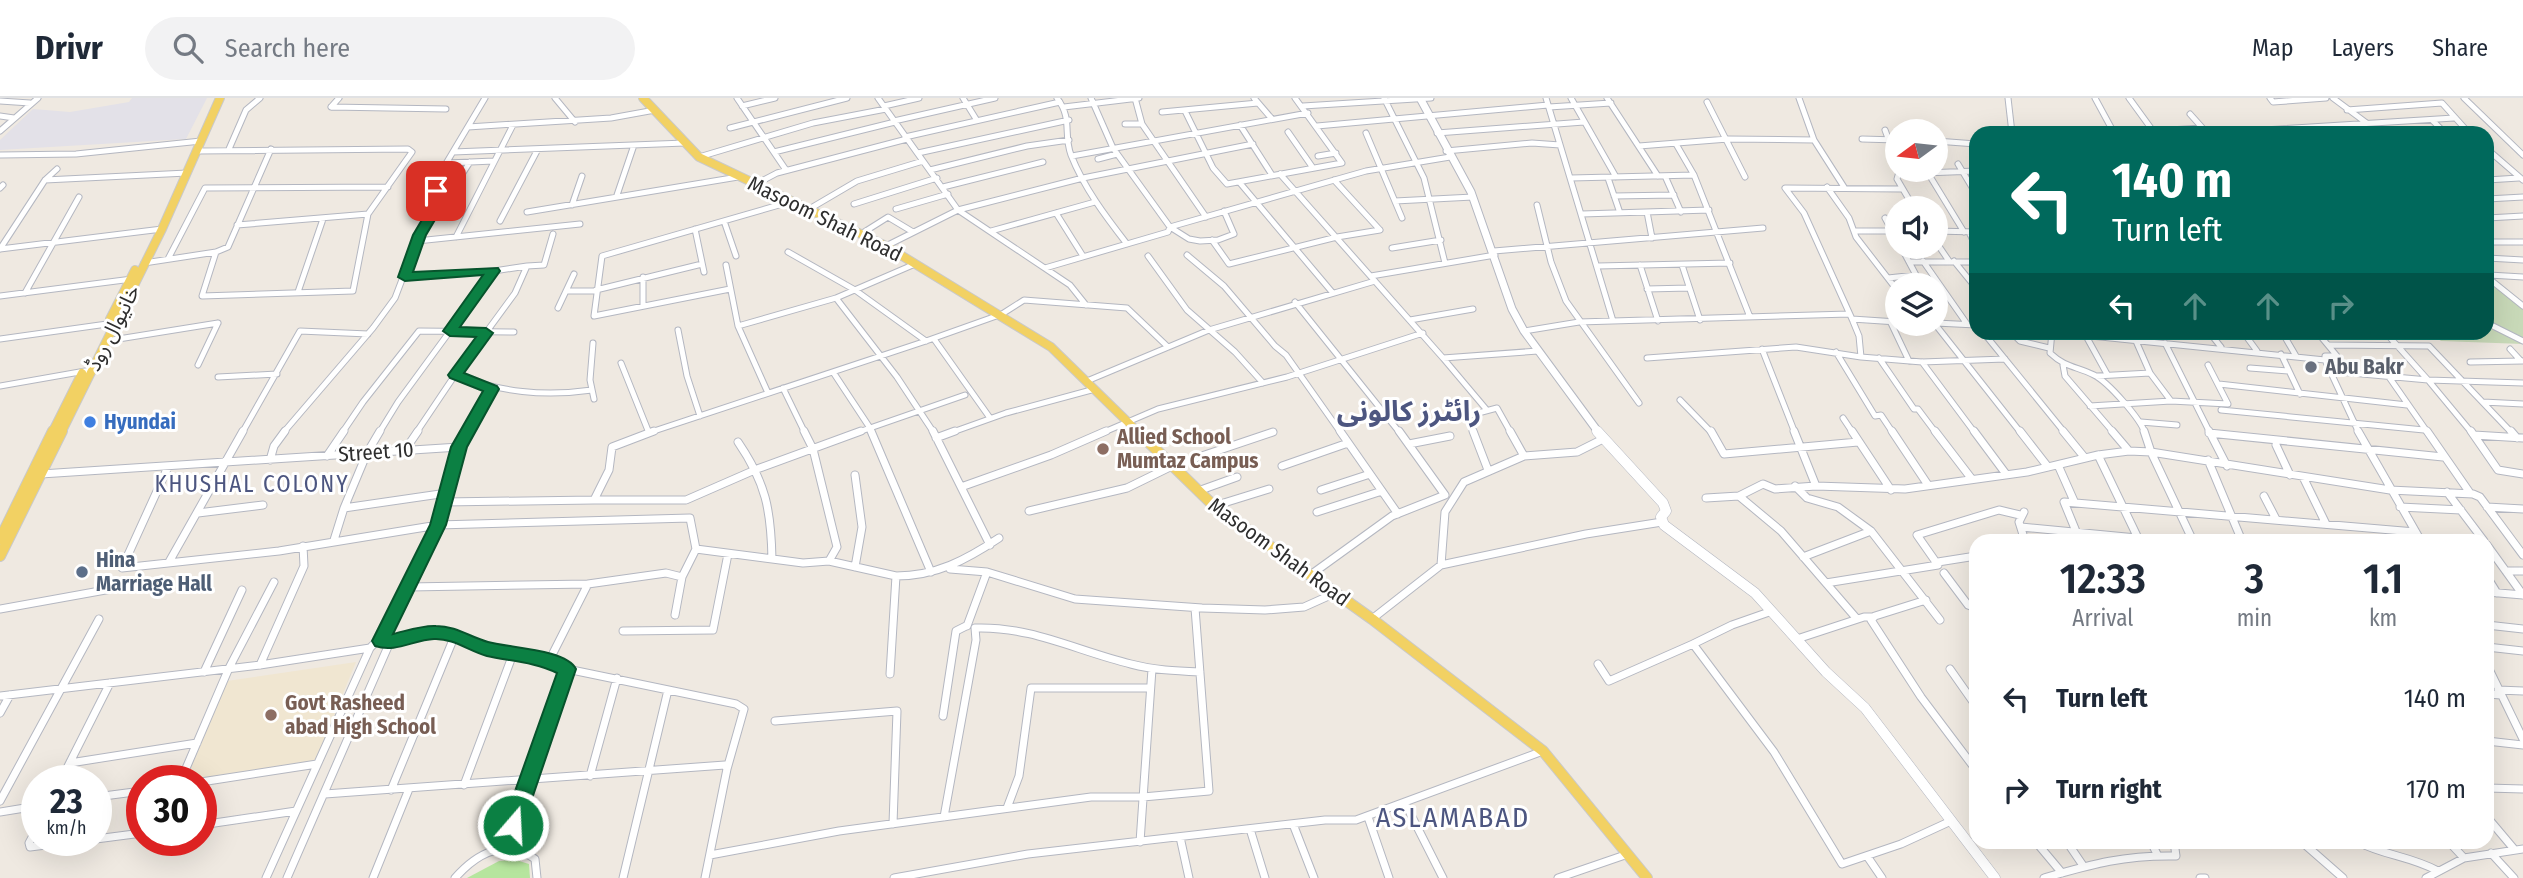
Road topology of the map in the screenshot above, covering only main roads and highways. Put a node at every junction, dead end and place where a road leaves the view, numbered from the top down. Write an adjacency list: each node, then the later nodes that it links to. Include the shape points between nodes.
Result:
1 (214, 98): 4 (main road, خانیوال روڈ)
2 (220, 98): 4 (main road, خانیوال روڈ)
3 (643, 98): 10 (main road, Masoom Shah Road, via 699,157 886,246 1051,347 1214,506 1372,619 1543,751)
4 (197, 145): 5 (main road, خانیوال روڈ)
5 (159, 230): 6 (main road, خانیوال روڈ); 6 (main road, خانیوال روڈ)
6 (134, 279): 7 (main road, خانیوال روڈ); 7 (main road, خانیوال روڈ, via 107,324)
7 (87, 371): 8 (main road, خانیوال روڈ); 9 (main road, خانیوال روڈ)
8 (0, 539)
9 (0, 556)
10 (1647, 878)

